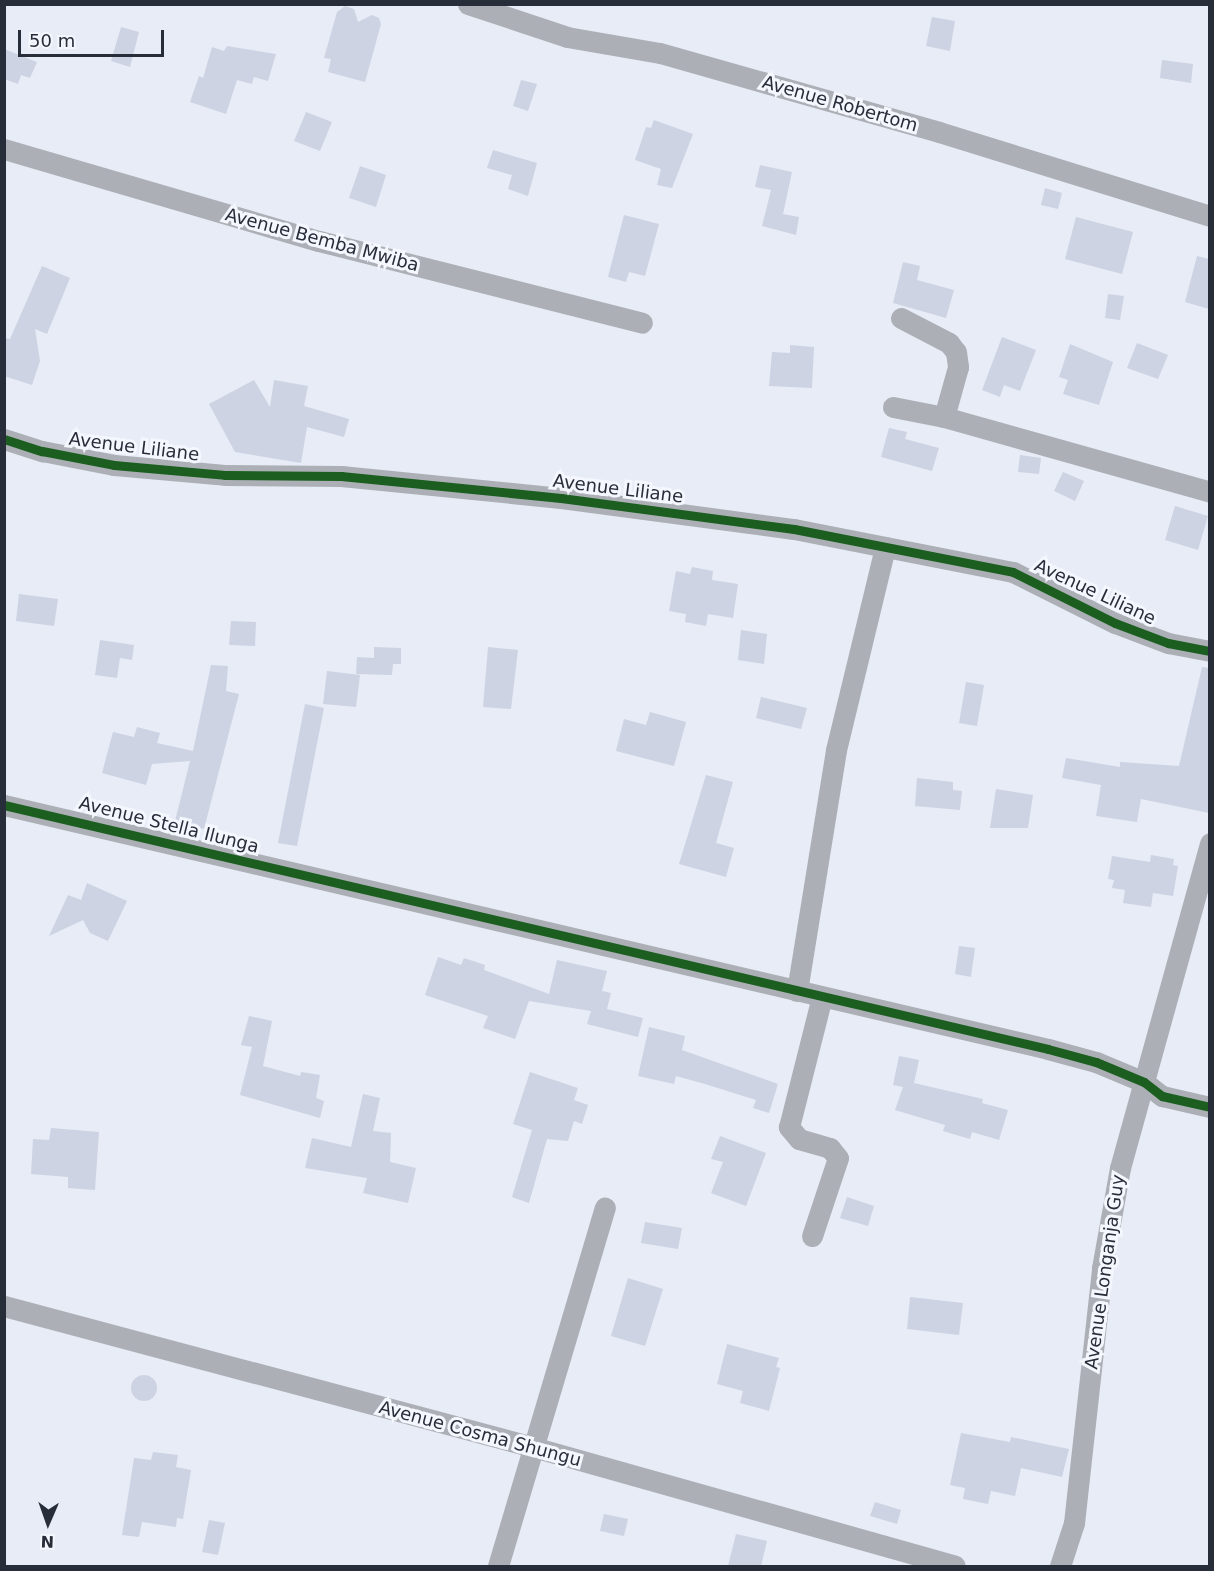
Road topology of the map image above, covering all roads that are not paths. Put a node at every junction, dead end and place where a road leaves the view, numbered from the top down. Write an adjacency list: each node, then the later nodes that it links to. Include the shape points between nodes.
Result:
1 (468, 4): 3 (street, Avenue Robertom, via 558,35 660,53 939,132)
2 (4, 149): 5 (street, Avenue Bemba Mwiba, via 319,241)
3 (1209, 216)
4 (901, 318): 7 (street, via 949,343 956,352 958,368)
5 (642, 323)
6 (893, 407): 7 (street)
7 (944, 417): 9 (street)
8 (4, 439): 10 (street, Avenue Liliane, via 114,465 225,475 341,476 561,498 794,529)
9 (1209, 492)
10 (885, 547): 11 (street, Avenue Liliane, via 1013,572 1115,623 1168,643); 14 (street, via 836,750)
11 (1209, 651)
12 (4, 805): 14 (street, Avenue Stella Ilunga)
13 (1209, 843): 16 (street, Avenue Longanja Guy)
14 (797, 991): 15 (street, Avenue Stella Ilunga)
15 (822, 997): 16 (street, Avenue Stella Ilunga, via 1065,1054); 19 (street, via 789,1127 800,1139 830,1148 838,1158)
16 (1144, 1082): 17 (street, Avenue Stella Ilunga, via 1162,1096); 24 (street, Avenue Longanja Guy, via 1120,1168 1102,1268 1074,1523)
17 (1209, 1107)
18 (605, 1208): 21 (street)
19 (812, 1236)
20 (4, 1306): 21 (street, Avenue Cosma Shungu)
21 (533, 1447): 22 (street); 23 (street, Avenue Cosma Shungu)
22 (498, 1566)
23 (955, 1566)
24 (1060, 1566)

